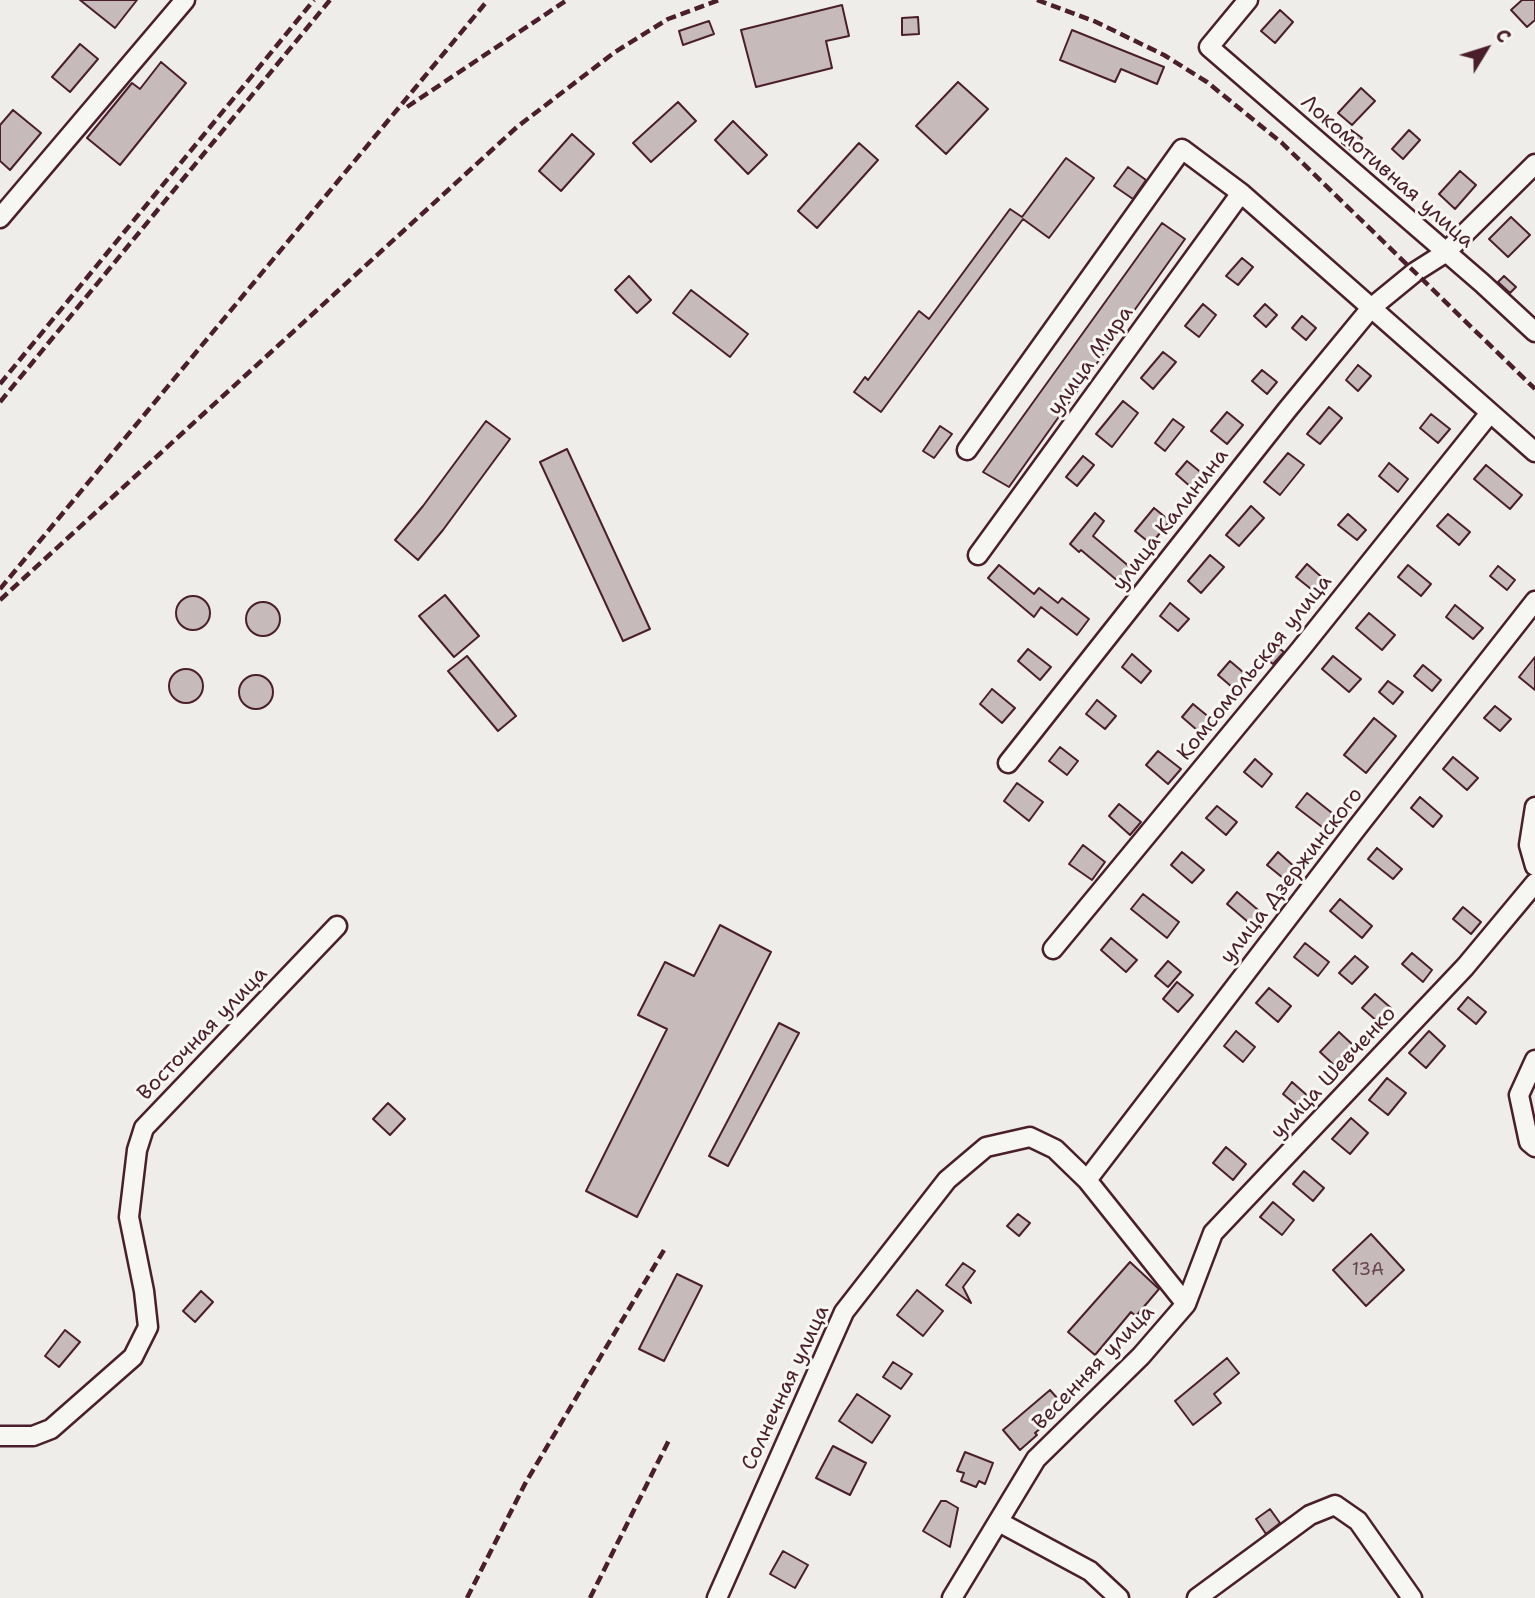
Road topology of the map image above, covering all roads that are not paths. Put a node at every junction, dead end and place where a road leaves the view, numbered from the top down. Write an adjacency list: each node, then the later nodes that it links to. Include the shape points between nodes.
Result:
1 (184, 0): 5 (street)
2 (1248, 0): 6 (street, Локомотивная улица, via 1209,47)
3 (1535, 164): 6 (street, улица Калинина)
4 (1241, 193): 7 (street); 10 (street, via 1182,149); 12 (street, улица Мира)
5 (0, 218)
6 (1446, 253): 7 (street, улица Калинина); 8 (street, Локомотивная улица)
7 (1371, 308): 9 (street); 14 (street, улица Калинина)
8 (1535, 332)
9 (1490, 413): 11 (street); 19 (street, Комсомольская улица)
10 (968, 450)
11 (1535, 452)
12 (978, 555)
13 (1535, 601): 22 (street, улица Дзержинского)
14 (1008, 763)
15 (1535, 807): 16 (street, via 1529,845)
16 (1535, 866)
17 (1535, 883): 23 (street, улица Шевченко, via 1465,967 1213,1233)
18 (337, 926): 24 (street, Восточная улица, via 144,1128 129,1217 148,1327 134,1357 51,1429 33,1436)
19 (1053, 949)
20 (1535, 1060): 21 (street, via 1518,1095)
21 (1535, 1147)
22 (1087, 1180): 23 (street, Весенняя улица); 26 (street, Солнечная улица, via 1055,1149 1030,1137 986,1147 947,1180 844,1312)
23 (1186, 1304): 25 (street, Весенняя улица, via 1141,1356 1036,1459)
24 (0, 1436)
25 (999, 1521): 27 (street, Весенняя улица); 28 (street, via 1090,1571)
26 (717, 1598)
27 (952, 1598)
28 (1119, 1598)
29 (1196, 1598): 30 (street, via 1310,1514 1335,1504 1358,1521)
30 (1412, 1598)

